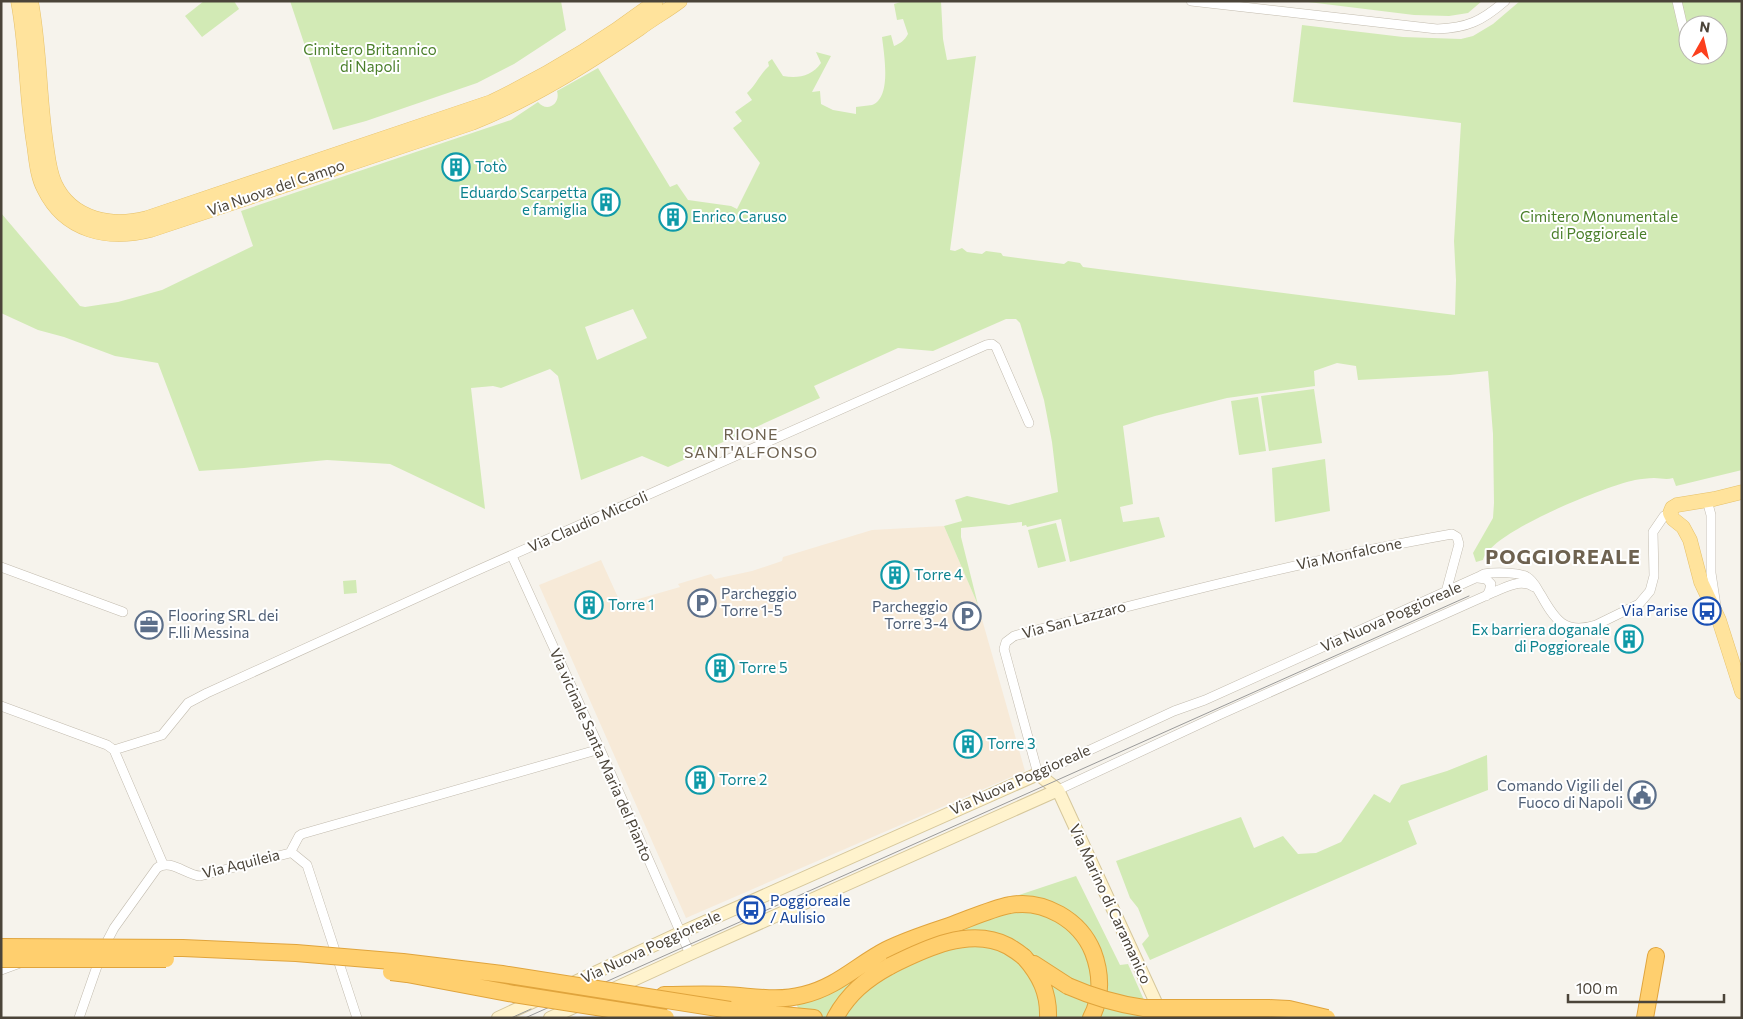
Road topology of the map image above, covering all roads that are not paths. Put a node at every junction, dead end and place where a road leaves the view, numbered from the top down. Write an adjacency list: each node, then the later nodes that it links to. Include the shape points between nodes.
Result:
1 (18, 1): 4 (main road, Via Nuova del Campo, via 32,136 44,189 61,213 72,222 111,235 151,230 498,113 564,77)
2 (31, 1): 3 (main road, Via Nuova del Campo, via 45,134 56,185 70,204 84,214 123,223 147,218 491,102 588,48)
3 (656, 1)
4 (680, 1)
5 (1191, 1): 6 (street, via 1437,29 1479,21)
6 (1504, 1)
7 (1677, 1): 8 (street)
8 (1680, 15)
9 (1029, 423): 13 (street, Via Claudio Miccoli, via 996,347 986,344)
10 (1742, 492): 12 (main road, via 1677,505 1670,513 1673,519)
11 (1708, 504): 21 (street, via 1711,515 1711,574)
12 (1670, 518): 18 (street, Via Nuova Poggioreale, via 1653,532 1654,576 1639,604 1588,628 1573,628 1560,623); 21 (main road, via 1687,533 1701,582)
13 (512, 556): 24 (street, Via vicinale Santa Maria del Pianto); 25 (street, Via Claudio Miccoli, via 207,693 188,703 162,735)
14 (1, 567): 20 (street)
15 (1477, 578): 17 (street, Via Nuova Poggioreale); 18 (street, Via Nuova Poggioreale, via 1488,574 1521,574 1533,582); 19 (street, via 1486,579 1491,584)
16 (1186, 591): 17 (street, Via Monfalcone, via 1368,549 1452,534 1459,544); 26 (street, Via San Lazzaro, via 1014,636 1006,642 1004,649)
17 (1446, 592): 26 (street, Via Nuova Poggioreale)
18 (1540, 595): 19 (street, Via Nuova Poggioreale, via 1532,585 1520,582)
19 (1486, 596): 27 (street, Via Nuova Poggioreale)
20 (123, 612)
21 (1719, 620): 22 (main road)
22 (1742, 692)
23 (1, 706): 25 (street)
24 (600, 749): 28 (street, Via Aquileia, via 302,834); 30 (street, Via vicinale Santa Maria del Pianto)
25 (114, 750): 29 (street)
26 (1038, 774): 27 (main road); 30 (main road, Via Nuova Poggioreale)
27 (1058, 790): 33 (main road, Via Nuova Poggioreale); 52 (main road, Via Marino di Caramanico)
28 (291, 852): 29 (street, Via Aquileia, via 200,876); 43 (street, via 307,865)
29 (163, 864): 32 (street, via 116,923)
30 (680, 933): 33 (street, Via vicinale Santa Maria del Pianto); 39 (main road, Via Nuova Poggioreale)
31 (1, 947): 38 (highway, bridge, via 183,948 296,953 502,974)
32 (103, 949): 37 (street, via 48,952); 42 (street)
33 (690, 954): 45 (main road, Via Nuova Poggioreale)
34 (1656, 956): 41 (highway)
35 (1024, 957): 49 (highway, bridge, via 994,941 967,939 922,951 857,987); 50 (highway, via 1042,983); 53 (highway, bridge, via 1068,986 1116,1004 1144,1008 1276,1008)
36 (1, 959): 40 (highway, bridge, via 184,959 294,964 407,974)
37 (1, 970)
38 (638, 995): 48 (highway, bridge, via 730,1010); 51 (highway, bridge, via 712,994 770,999 805,995 841,980 901,943 1000,907 1031,904 1057,912 1086,939 1098,972 1099,989)
39 (522, 1013): 44 (main road, Via Nuova Poggioreale)
40 (634, 1013): 46 (highway, bridge); 47 (highway, bridge)
41 (1646, 1016)
42 (79, 1018)
43 (357, 1018)
44 (498, 1018)
45 (550, 1018)
46 (652, 1018)
47 (666, 1018)
48 (814, 1018)
49 (835, 1018)
50 (1048, 1018)
51 (1091, 1018)
52 (1163, 1018)
53 (1327, 1018)

